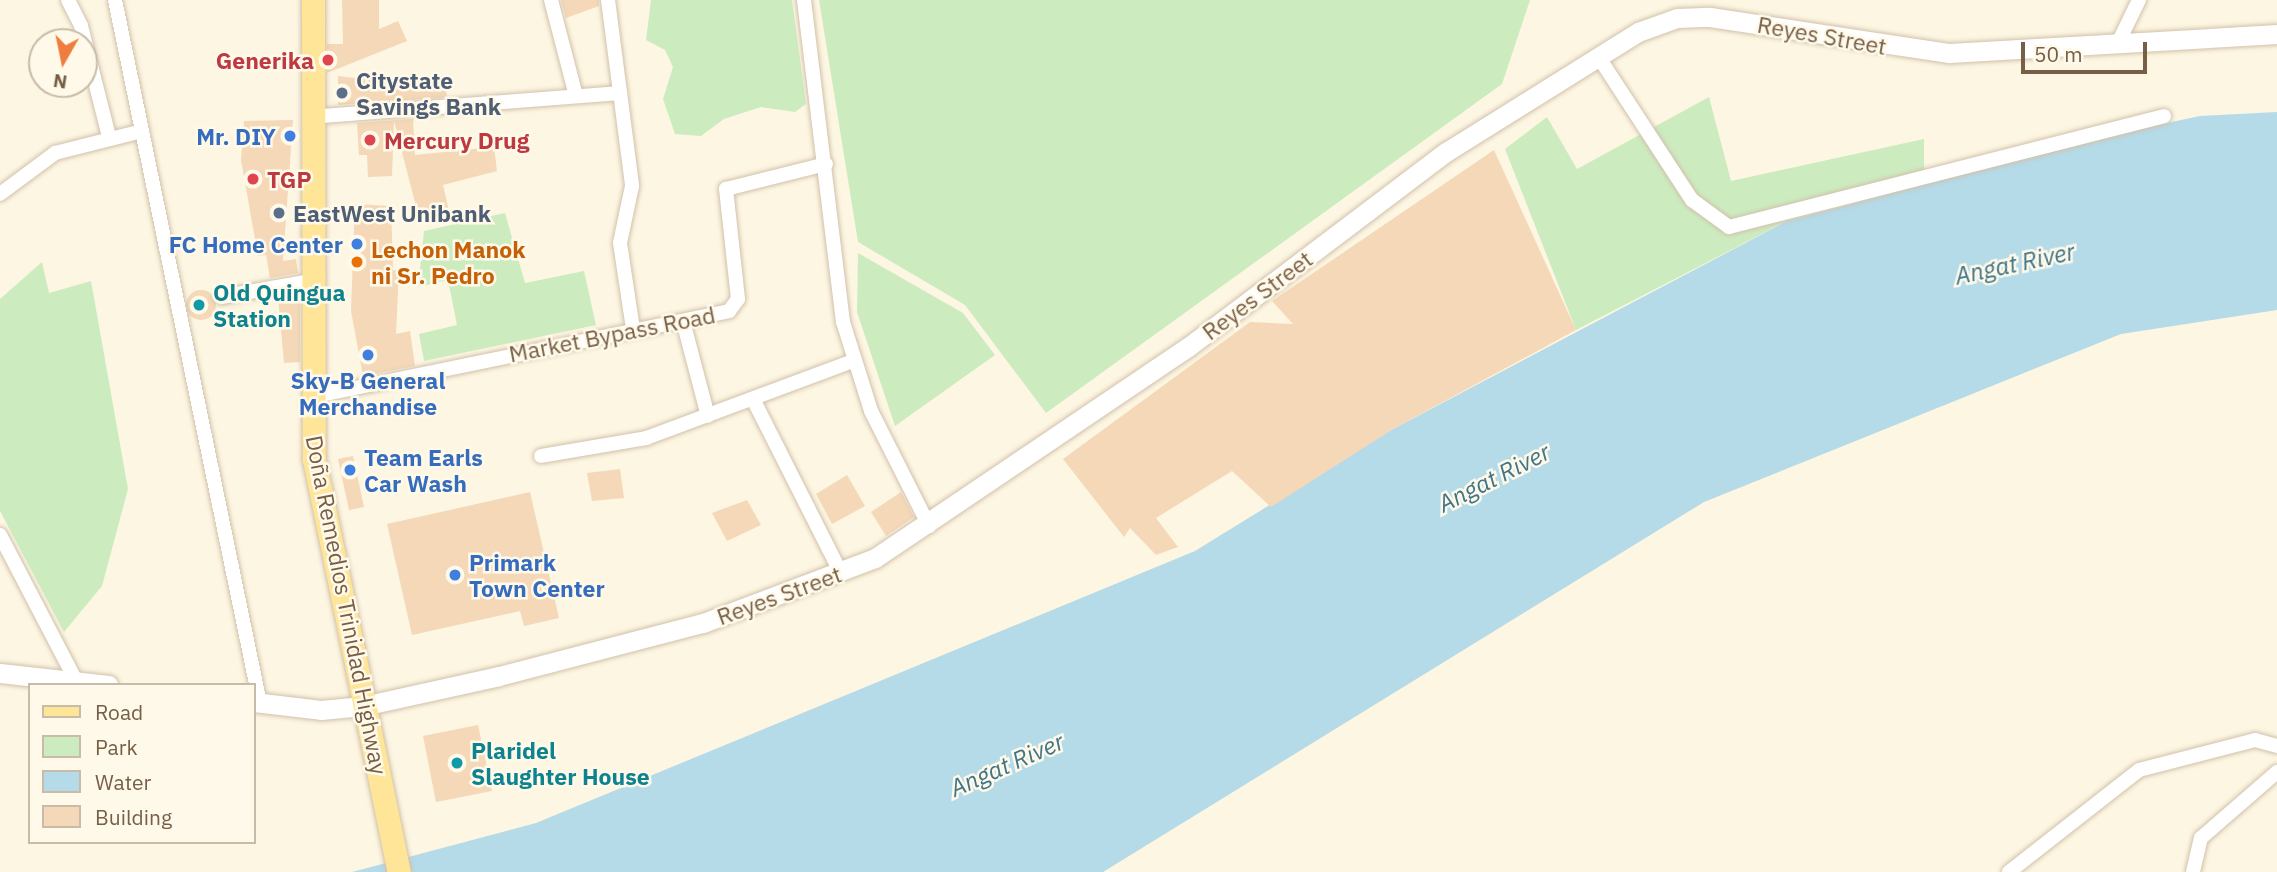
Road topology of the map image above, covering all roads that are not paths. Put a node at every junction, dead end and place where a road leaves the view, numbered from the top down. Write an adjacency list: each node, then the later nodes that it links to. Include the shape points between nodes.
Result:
1 (68, 0): 16 (street, via 81,26)
2 (114, 0): 15 (street)
3 (313, 0): 14 (main road, Doña Remedios Trinidad Highway)
4 (551, 0): 12 (street)
5 (608, 0): 11 (street)
6 (803, 0): 17 (street)
7 (2139, 0): 9 (street)
8 (2277, 34): 9 (street, Reyes Street)
9 (2119, 41): 10 (street, Reyes Street, via 1911,51 1710,17 1677,18)
10 (1598, 56): 13 (street, via 1692,200 1729,226); 28 (street, Reyes Street, via 1446,152 1188,346)
11 (620, 93): 12 (street); 22 (street, via 632,186 620,243)
12 (576, 96): 14 (street)
13 (2164, 116)
14 (310, 117): 19 (main road, Doña Remedios Trinidad Highway)
15 (142, 131): 16 (street); 34 (street)
16 (109, 137): 18 (street, via 54,153)
17 (826, 164): 21 (street, Market Bypass Road, via 726,189 737,306); 23 (street, via 834,268)
18 (0, 194)
19 (310, 281): 20 (street); 24 (main road, Doña Remedios Trinidad Highway)
20 (222, 297)
21 (683, 321): 22 (street, Market Bypass Road); 26 (street)
22 (632, 328): 24 (street, Market Bypass Road)
23 (853, 361): 25 (street); 28 (street, via 892,460)
24 (311, 397): 36 (main road, Doña Remedios Trinidad Highway, via 314,459)
25 (754, 401): 26 (street); 30 (street)
26 (708, 416): 27 (street, via 646,438)
27 (541, 456)
28 (929, 526): 30 (street, Reyes Street)
29 (0, 534): 32 (street)
30 (842, 573): 36 (street, Reyes Street, via 702,623)
31 (0, 674): 32 (street)
32 (76, 681): 33 (street)
33 (92, 683)
34 (253, 683)
35 (257, 702): 36 (street, Reyes Street, via 321,710)
36 (363, 706): 39 (main road, Doña Remedios Trinidad Highway)
37 (2277, 746): 40 (street, via 2255,740 2139,770)
38 (2277, 772): 41 (street, via 2201,838)
39 (399, 872)
40 (2009, 872)
41 (2193, 872)

